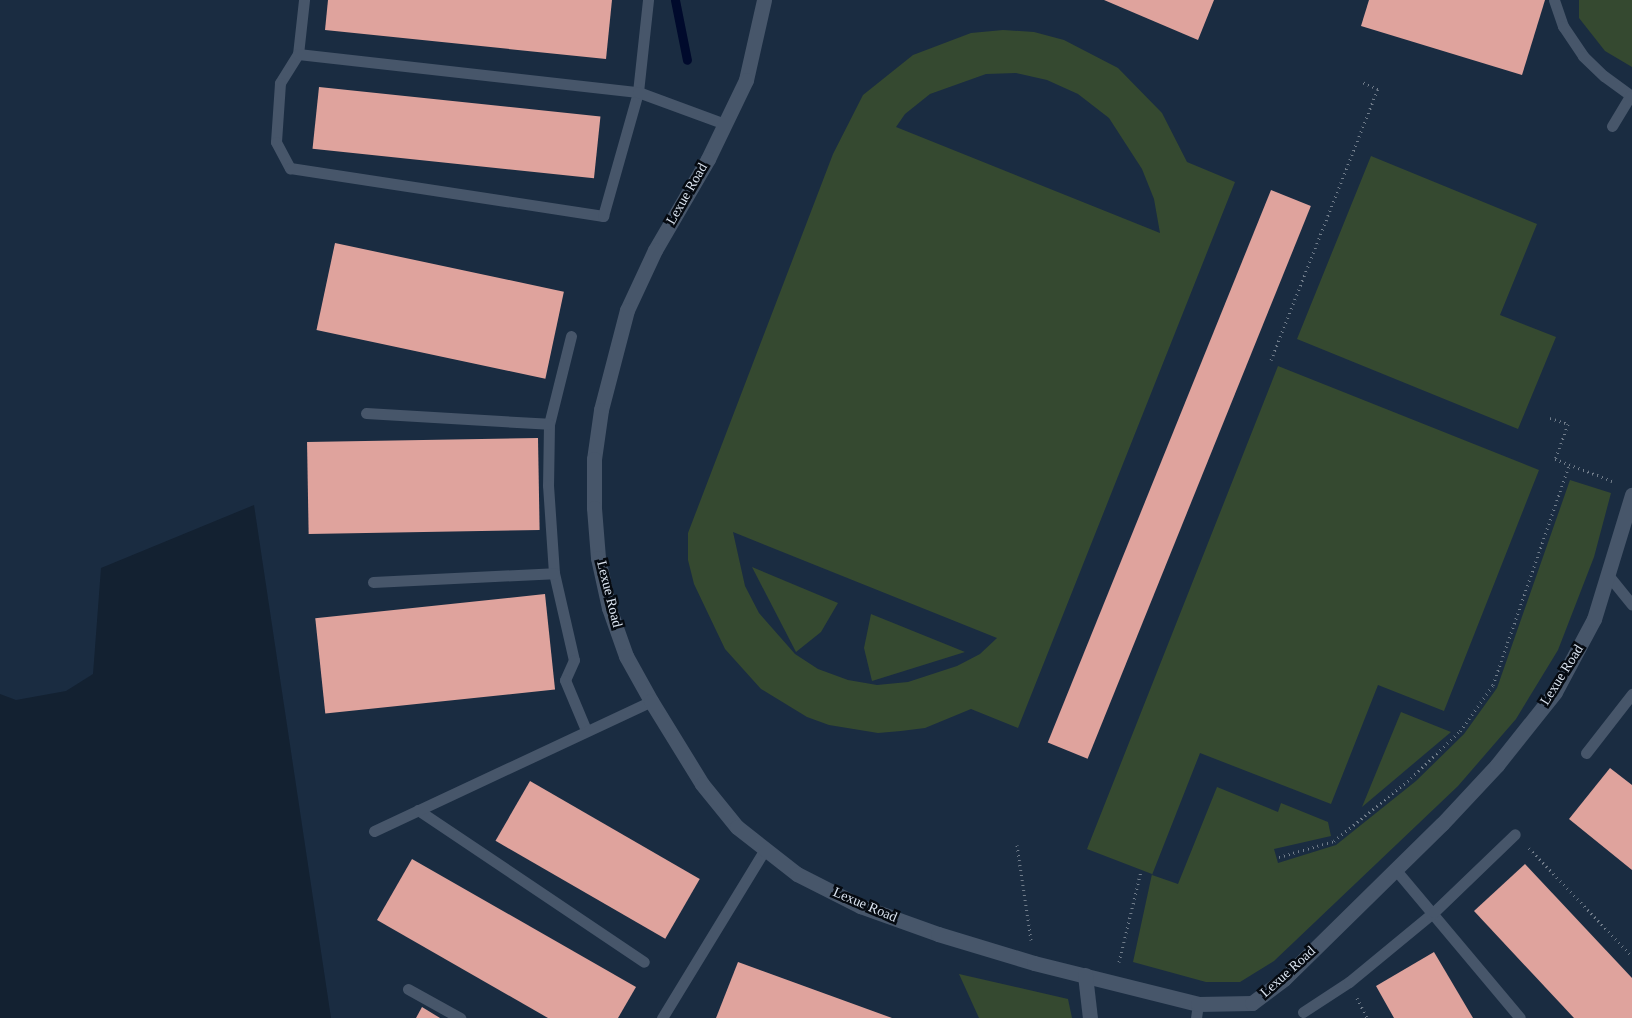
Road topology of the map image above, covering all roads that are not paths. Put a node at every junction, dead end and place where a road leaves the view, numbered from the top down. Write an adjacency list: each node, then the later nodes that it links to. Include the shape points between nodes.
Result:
1 (304, 0): 5 (lane)
2 (648, 0): 6 (lane)
3 (764, 0): 8 (street, Lexue Road, via 746,80)
4 (1554, 0): 7 (lane, via 1563,26 1583,56)
5 (298, 54): 6 (lane); 6 (lane, via 280,83 276,142 290,168 603,216)
6 (638, 92): 8 (lane)
7 (1631, 96): 9 (lane)
8 (725, 124): 19 (street, Lexue Road, via 655,250 627,310 601,410 594,459 598,558 609,608 626,656)
9 (1612, 126)
10 (570, 336): 12 (lane)
11 (366, 413): 12 (lane)
12 (549, 424): 14 (lane, via 548,485)
13 (1628, 490): 15 (street, Lexue Road)
14 (554, 573): 16 (lane); 20 (lane, via 574,660 564,680)
15 (1608, 574): 17 (lane); 26 (street, Lexue Road, via 1594,619 1555,692 1497,765)
16 (373, 582)
17 (1632, 605)
18 (1632, 694): 21 (lane)
19 (651, 701): 20 (lane); 25 (street, Lexue Road, via 702,784 738,827)
20 (586, 730): 22 (lane)
21 (1586, 753)
22 (418, 810): 23 (lane); 28 (lane)
23 (374, 831)
24 (1515, 834): 27 (lane)
25 (764, 851): 29 (street, Lexue Road, via 796,874 860,906 938,934); 34 (lane)
26 (1394, 869): 27 (lane); 31 (street, Lexue Road, via 1284,979 1252,1003)
27 (1434, 912): 32 (lane, via 1349,982); 36 (lane)
28 (644, 962)
29 (1085, 975): 31 (street, Lexue Road); 35 (street)
30 (408, 989): 33 (lane)
31 (1197, 1011)
32 (1303, 1012)
33 (460, 1018)
34 (662, 1018)
35 (1090, 1018)
36 (1520, 1018)

